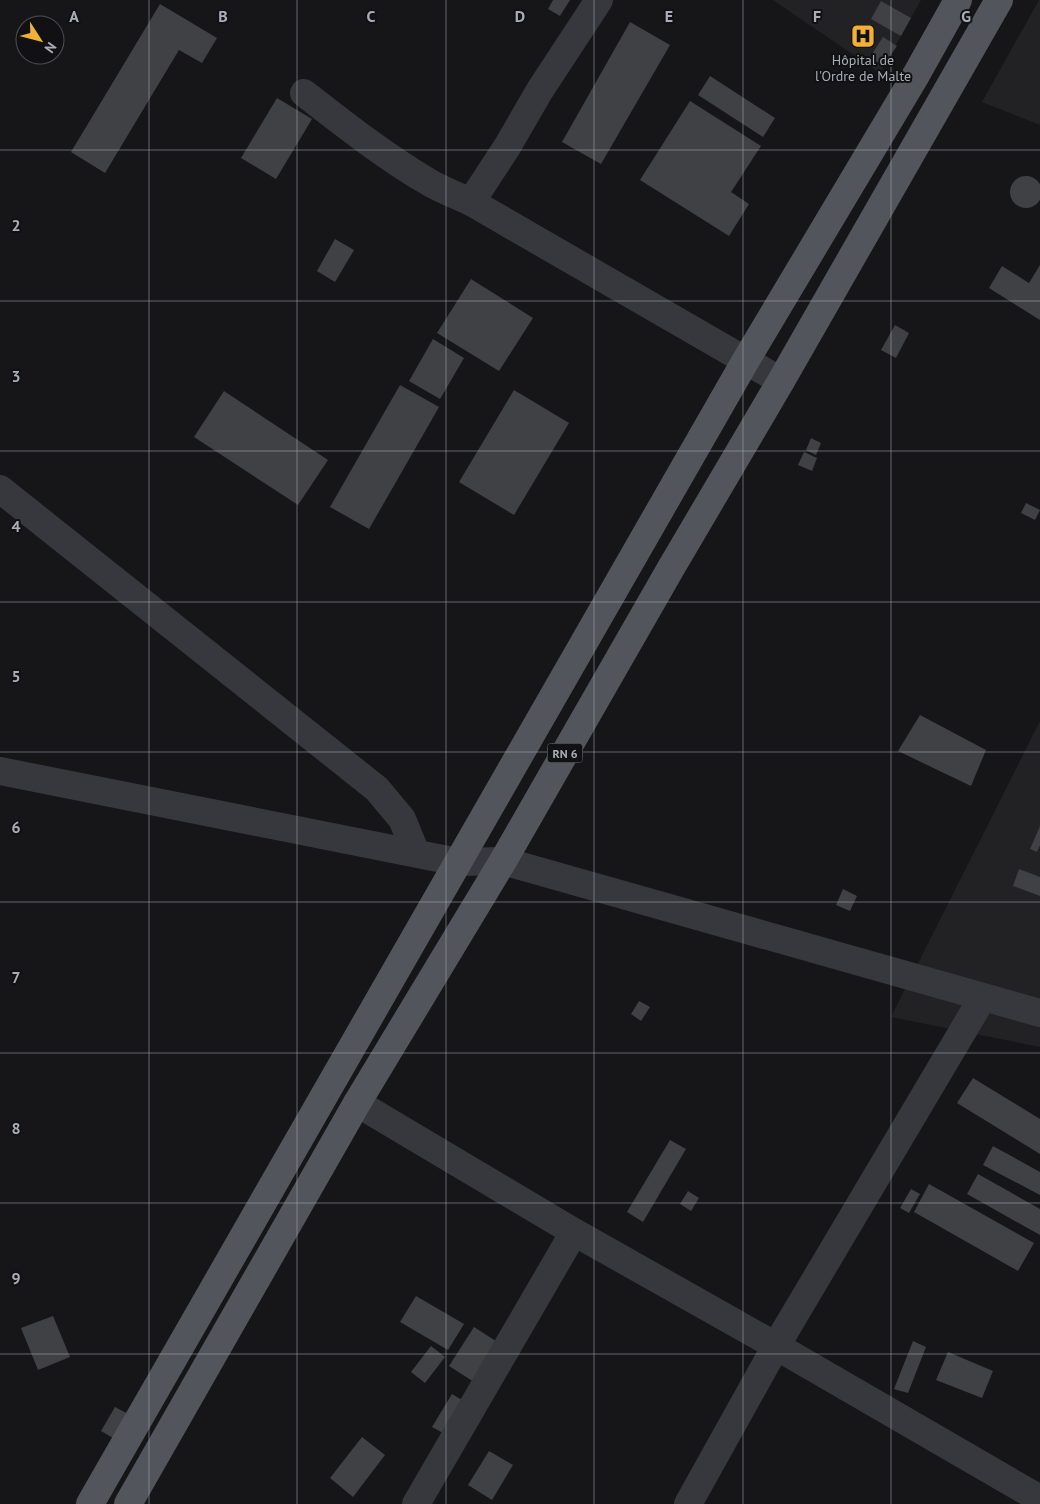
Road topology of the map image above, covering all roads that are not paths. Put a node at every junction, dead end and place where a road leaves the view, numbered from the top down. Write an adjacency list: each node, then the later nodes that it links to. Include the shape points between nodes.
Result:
1 (599, 0): 5 (street)
2 (958, 0): 6 (main road, RN 6)
3 (999, 0): 7 (main road, RN 6)
4 (304, 92): 5 (street, via 398,162)
5 (471, 202): 6 (street)
6 (746, 360): 7 (street); 12 (main road, RN 6)
7 (781, 381): 11 (main road, RN 6)
8 (0, 489): 10 (street, via 377,789 402,818)
9 (0, 771): 10 (street)
10 (416, 853): 12 (street)
11 (503, 861): 12 (street); 13 (street); 15 (main road, RN 6)
12 (458, 862): 19 (main road, RN 6)
13 (983, 997): 14 (street); 17 (street)
14 (1040, 1013)
15 (356, 1103): 16 (street); 20 (main road, RN 6)
16 (574, 1232): 17 (street); 21 (street)
17 (776, 1346): 18 (street); 22 (street)
18 (1040, 1499)
19 (90, 1504)
20 (128, 1504)
21 (416, 1504)
22 (688, 1504)

